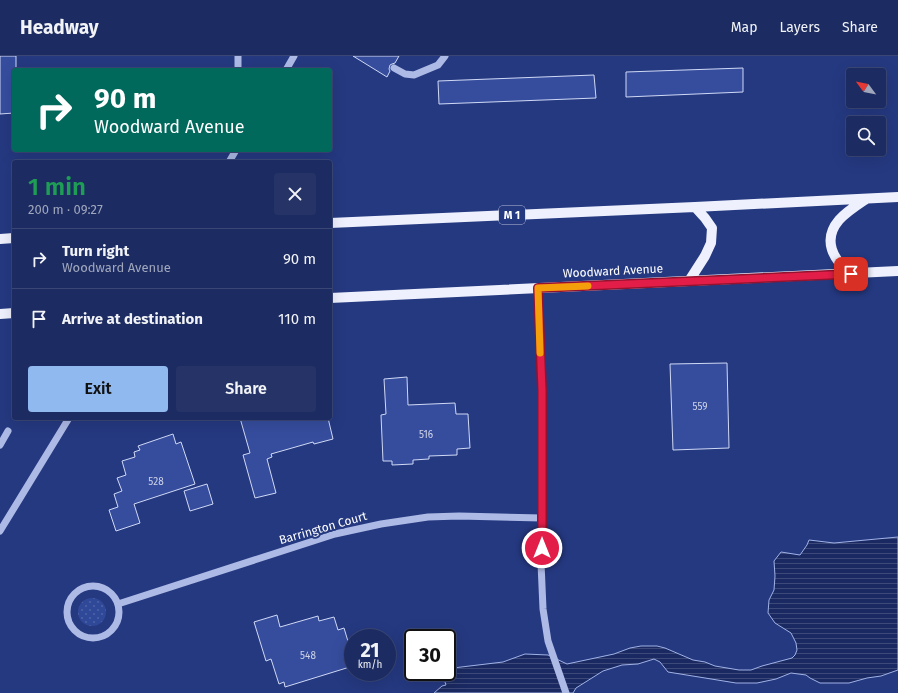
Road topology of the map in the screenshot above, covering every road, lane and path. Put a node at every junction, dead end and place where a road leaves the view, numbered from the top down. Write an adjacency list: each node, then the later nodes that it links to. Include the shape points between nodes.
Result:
1 (238, 56): 4 (street)
2 (294, 56): 5 (street)
3 (445, 56): 6 (street, via 438,65 414,75 405,74)
4 (238, 68)
5 (287, 68)
6 (394, 68)
7 (898, 197): 8 (main road, M 1)
8 (866, 199): 9 (main road, M 1); 14 (main road, via 846,213 833,229 831,238 832,251 838,263)
9 (695, 208): 10 (main road, M 1); 15 (main road, via 712,228 711,243)
10 (332, 223)
11 (12, 238): 12 (main road)
12 (0, 239)
13 (898, 271): 14 (main road, Woodward Avenue)
14 (851, 274): 15 (main road, Woodward Avenue)
15 (688, 281): 16 (main road, Woodward Avenue)
16 (538, 288): 17 (main road, Woodward Avenue); 23 (street, via 542,390)
17 (332, 298)
18 (12, 313): 19 (main road)
19 (0, 314)
20 (68, 420): 24 (street)
21 (8, 432): 22 (street)
22 (0, 445)
23 (542, 518): 25 (street, Barrington Court, via 428,517 381,524 334,534); 26 (street, via 543,609 548,641)
24 (0, 531)
25 (118, 604): 25 (street, via 114,596 101,587 85,587 72,597 67,612 72,627 78,633 93,638 114,627 118,620)
26 (566, 693)

